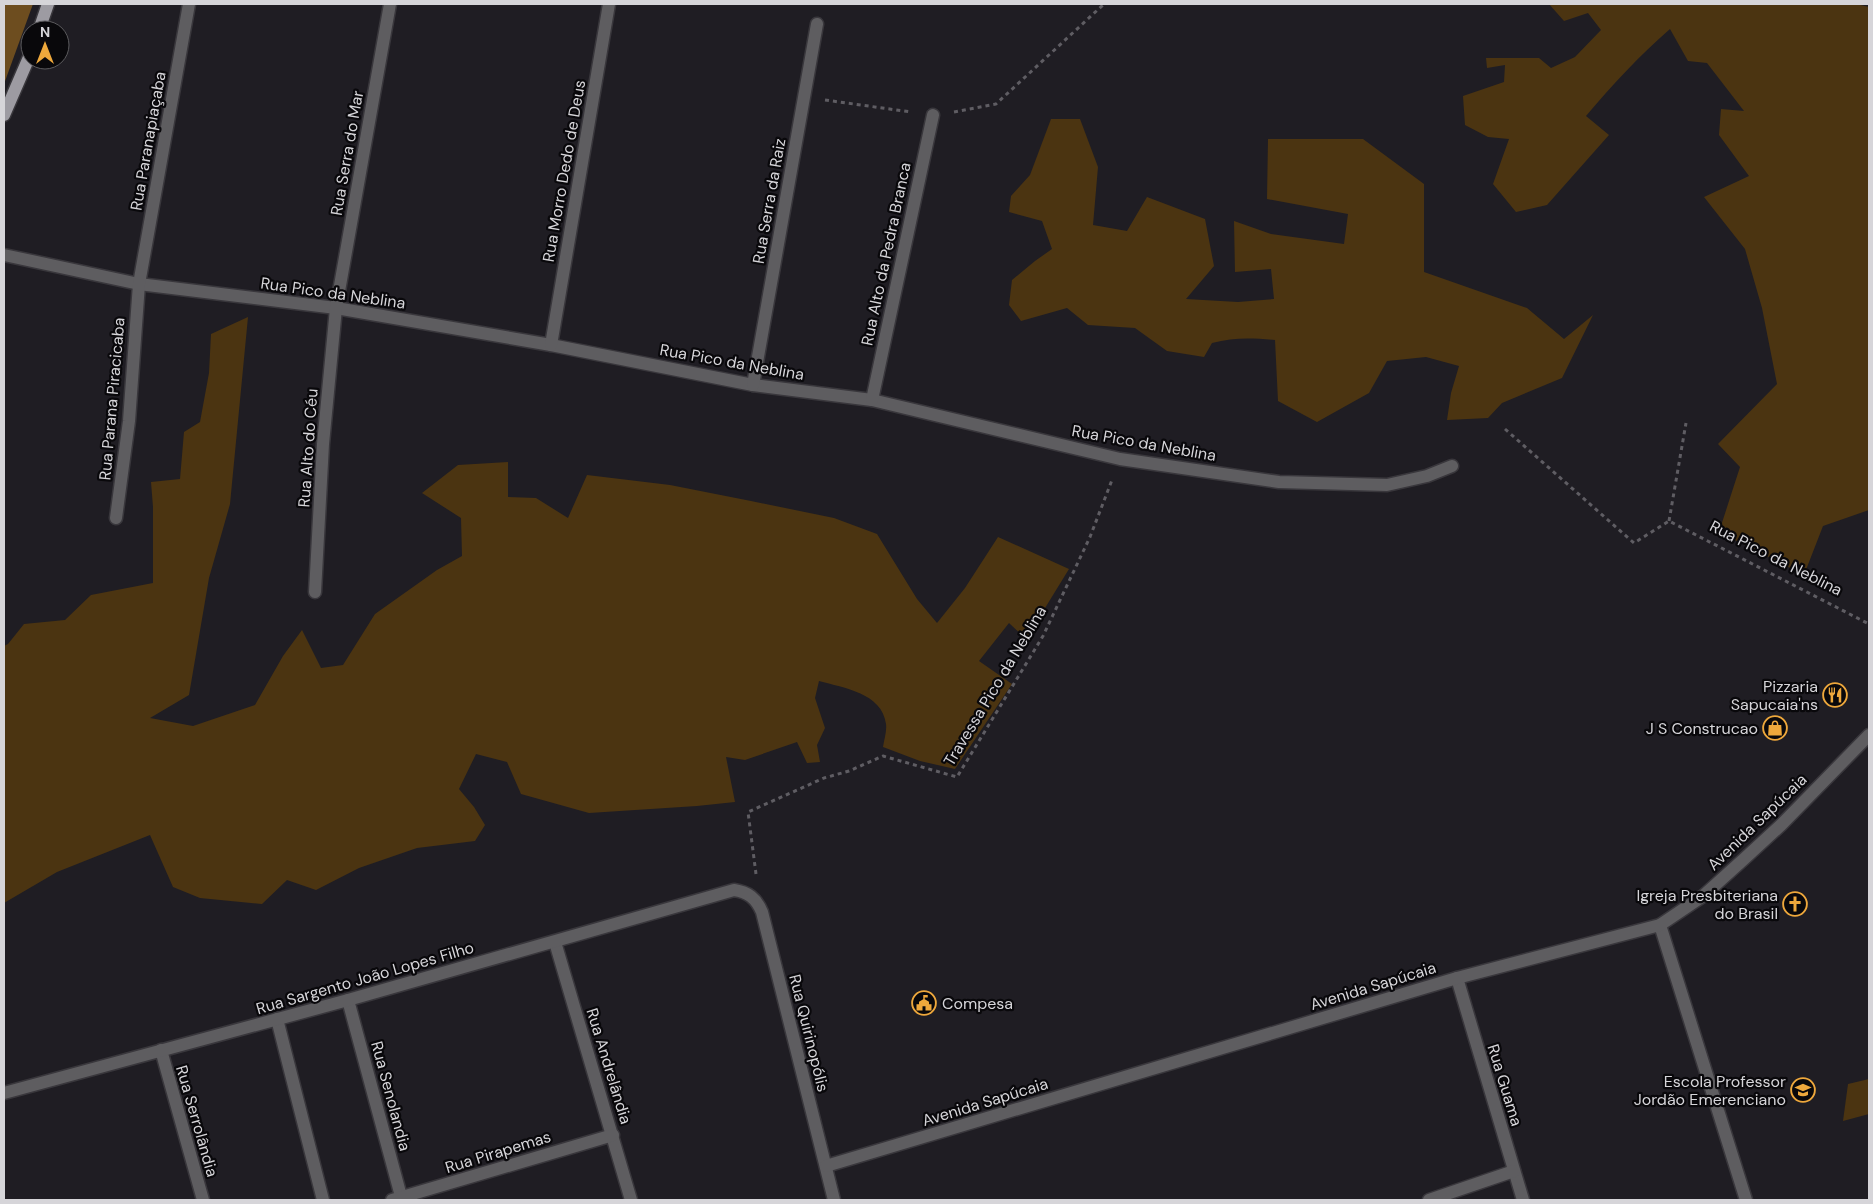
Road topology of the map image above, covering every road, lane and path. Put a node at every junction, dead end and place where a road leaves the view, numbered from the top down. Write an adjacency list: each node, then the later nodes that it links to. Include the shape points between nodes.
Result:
1 (48, 4): 6 (main road)
2 (189, 4): 13 (street, Rua Paranapiaçaba)
3 (390, 4): 14 (street, Rua Serra do Mar)
4 (609, 4): 15 (street, Rua Morro Dedo de Deus)
5 (1104, 4): 11 (path, via 996,104)
6 (42, 20)
7 (817, 24): 9 (street, Rua Serra da Raiz)
8 (23, 70): 10 (main road)
9 (805, 97): 11 (path); 16 (street, Rua Serra da Raiz)
10 (4, 115)
11 (933, 115): 17 (street, Rua Alto da Pedra Branca)
12 (4, 255): 13 (street, Rua Pico da Neblina)
13 (139, 284): 14 (street, Rua Pico da Neblina); 22 (street, Rua Parana Piracicaba, via 129,421)
14 (336, 308): 15 (street, Rua Pico da Neblina); 24 (street, Rua Alto do Céu, via 323,444)
15 (551, 345): 16 (street, Rua Pico da Neblina)
16 (753, 385): 17 (street, Rua Pico da Neblina)
17 (872, 400): 20 (street, Rua Pico da Neblina)
18 (1686, 423): 23 (path)
19 (1505, 429): 23 (path, via 1634,543)
20 (1120, 459): 21 (street, Rua Pico da Neblina, via 1279,482 1387,485 1427,476); 27 (path, Travessa Pico da Neblina, via 1090,537 1043,636 957,777 883,756 748,812 756,876)
21 (1452, 466)
22 (116, 518)
23 (1669, 521): 25 (path, Rua Pico da Neblina)
24 (315, 592)
25 (1869, 624)
26 (1869, 736): 28 (street, Avenida Sapúcaia, via 1703,896)
27 (734, 890): 29 (street, Rua Sargento João Lopes Filho); 36 (street, Rua Quirinopólis, via 753,896 762,912)
28 (1660, 925): 30 (street, Avenida Sapúcaia); 45 (street)
29 (555, 942): 31 (street, Rua Sargento João Lopes Filho); 35 (street, Rua Andrelândia)
30 (1457, 978): 36 (street, Avenida Sapúcaia); 37 (street, Rua Guama)
31 (348, 1000): 32 (street, Rua Sargento João Lopes Filho); 38 (street, Rua Senolandia)
32 (277, 1019): 33 (street, Rua Sargento João Lopes Filho); 40 (street)
33 (161, 1050): 34 (street, Rua Sargento João Lopes Filho); 39 (street, Rua Serrolândia)
34 (4, 1093)
35 (612, 1135): 38 (street, Rua Pirapemas); 41 (street, Rua Andrelândia)
36 (826, 1166): 42 (street, Rua Quirinopólis)
37 (1514, 1172): 43 (street); 44 (street, Rua Guama)
38 (398, 1199)
39 (203, 1200)
40 (323, 1200)
41 (631, 1200)
42 (834, 1200)
43 (1429, 1200)
44 (1523, 1200)
45 (1746, 1200)

